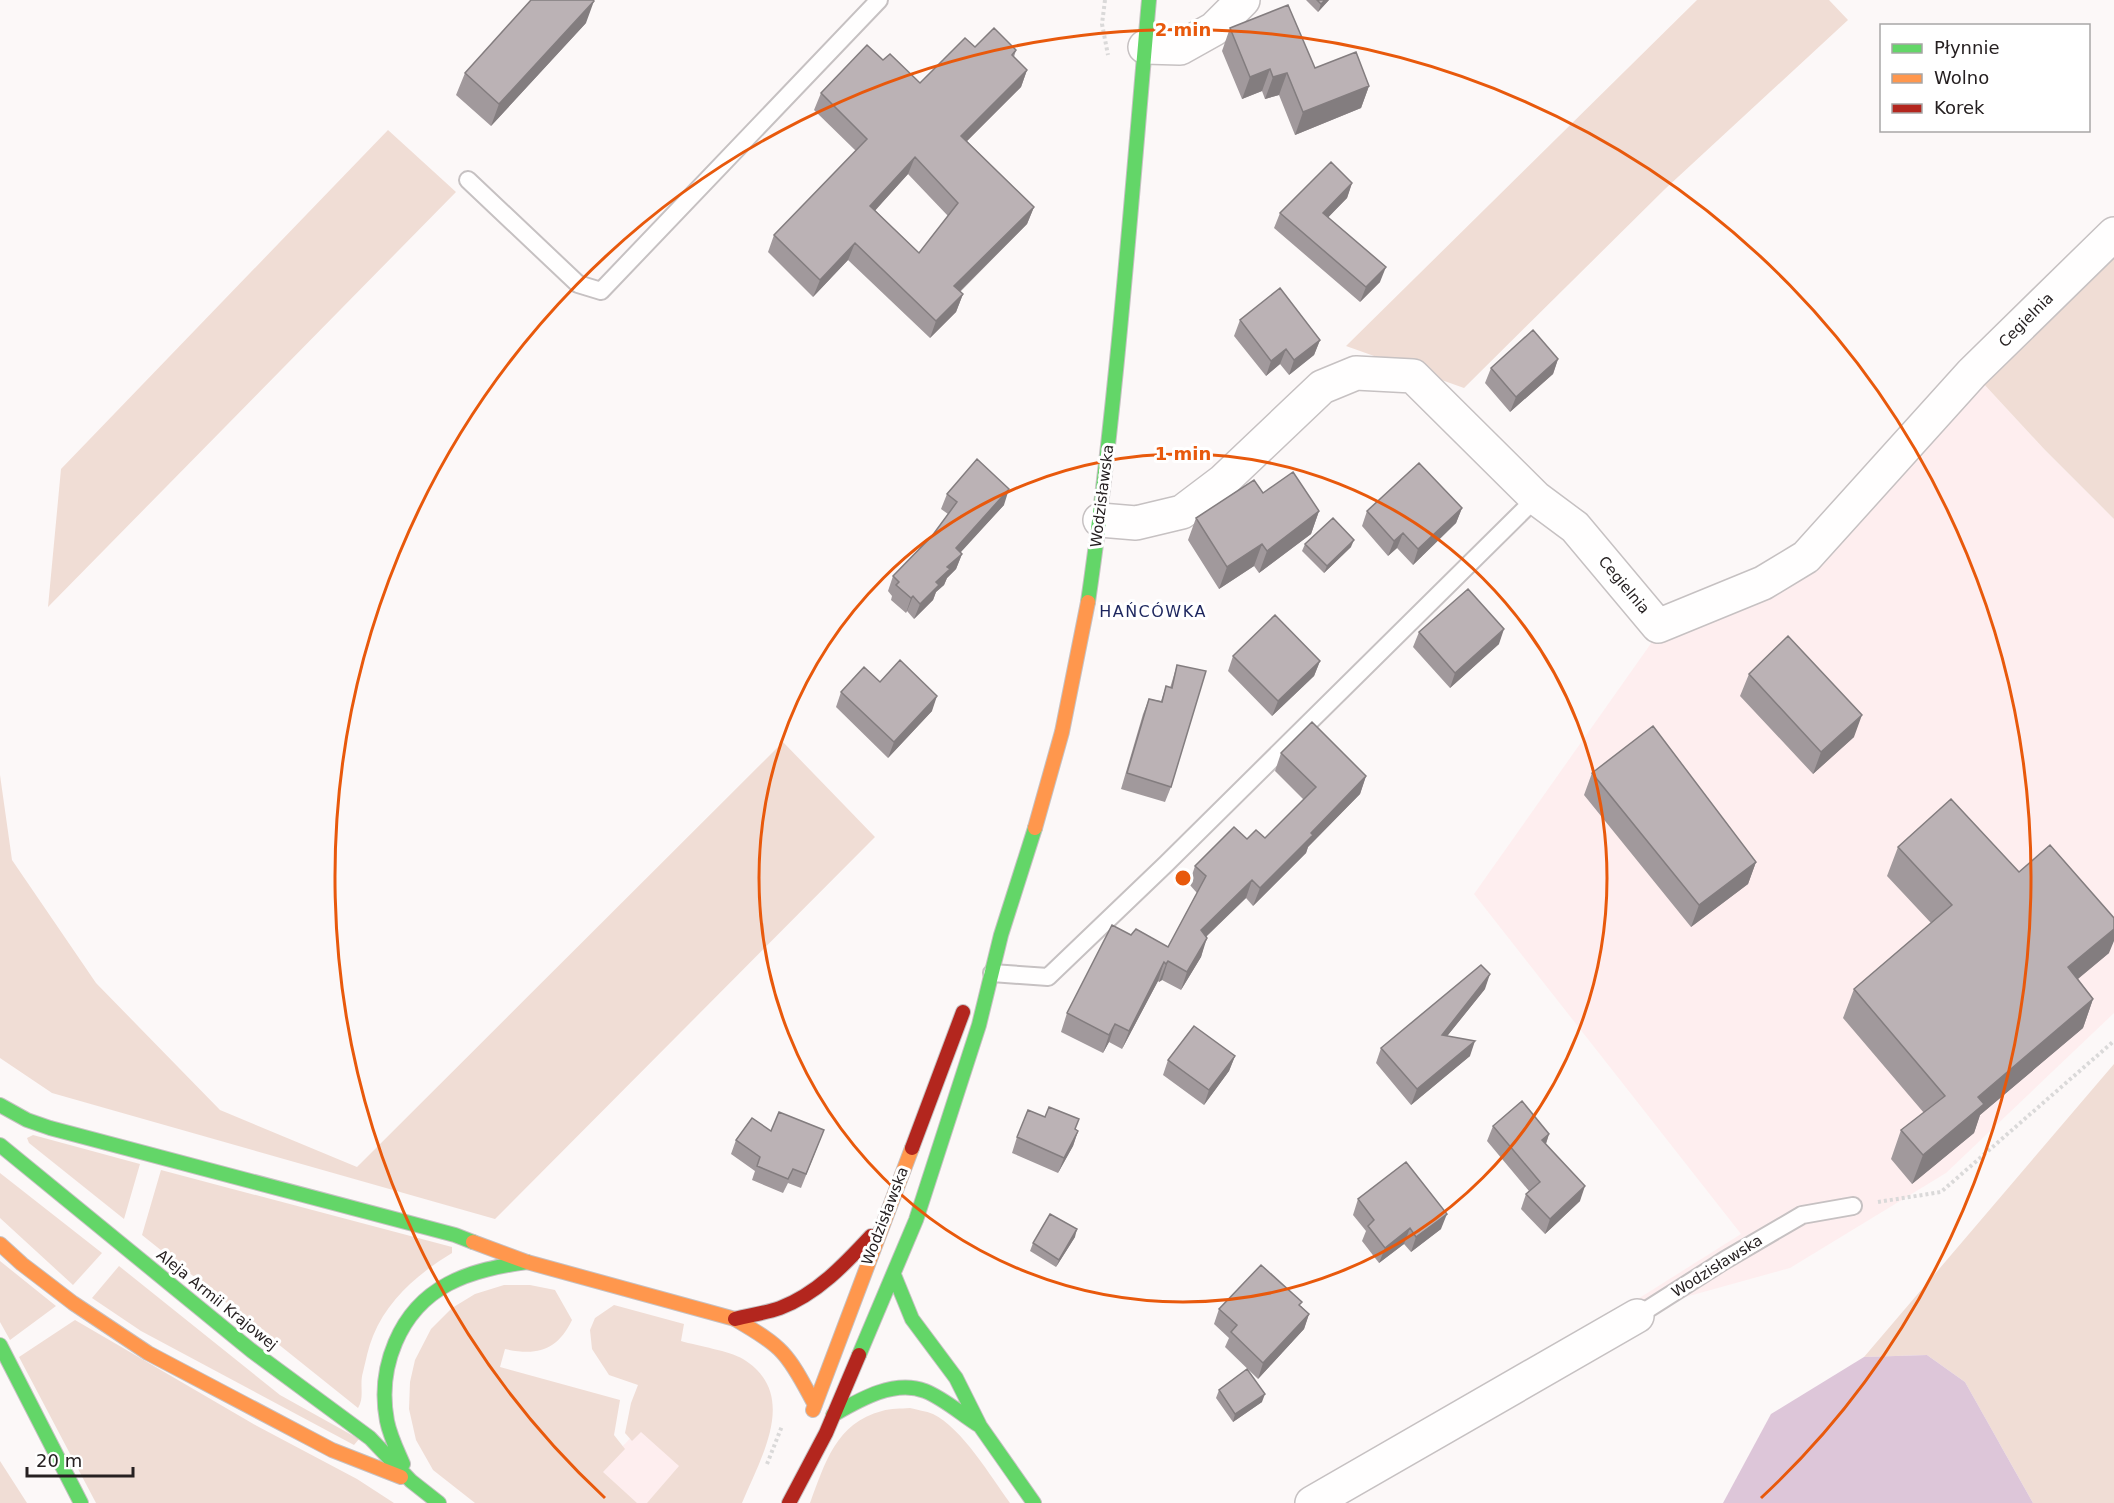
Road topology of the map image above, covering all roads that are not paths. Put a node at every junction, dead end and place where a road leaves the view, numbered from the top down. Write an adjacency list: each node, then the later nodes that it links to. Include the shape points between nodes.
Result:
1 (879, 0): 5 (lane, via 601,291 578,284)
2 (1149, 0): 4 (main road, Wodzisławska)
3 (1243, 0): 4 (street, via 1214,29 1180,48)
4 (1145, 48): 8 (main road, Wodzisławska)
5 (468, 180)
6 (2114, 234): 7 (street, Cegielnia, via 1972,374 1806,557 1763,583 1658,626 1575,526)
7 (1536, 498): 8 (street, Cegielnia, via 1413,376 1356,373 1322,387 1223,481 1182,512 1136,523); 10 (lane, via 1048,977)
8 (1100, 520): 9 (main road, Wodzisławska, via 1085,623 1062,732)
9 (1001, 935): 10 (main road, Wodzisławska); 14 (main road, Wodzisławska, via 960,1017)
10 (992, 973): 17 (main road, Wodzisławska, via 937,1160)
11 (0, 1105): 16 (main road, via 50,1128 455,1235)
12 (0, 1145): 26 (main road, Aleja Armii Krajowej, via 252,1351 370,1438)
13 (1853, 1206): 18 (lane, Wodzisławska, via 1802,1215)
14 (881, 1226): 19 (main road, via 816,1290 783,1307); 21 (main road, Wodzisławska)
15 (0, 1244): 26 (main road, Aleja Armii Krajowej, via 73,1303 148,1353 332,1450)
16 (527, 1262): 19 (main road); 26 (main road, via 467,1276 436,1291 410,1316 392,1349 384,1387 387,1421)
17 (894, 1275): 22 (main road, Wodzisławska); 24 (main road, via 912,1319 956,1378)
18 (1637, 1316): 32 (street, Wodzisławska)
19 (735, 1319): 21 (main road, via 782,1352)
20 (0, 1345): 27 (main road)
21 (815, 1405): 23 (main road, Wodzisławska)
22 (833, 1415): 24 (main road, via 874,1394 923,1390); 30 (main road, Wodzisławska)
23 (808, 1425)
24 (980, 1426): 31 (main road)
25 (798, 1458): 29 (main road)
26 (411, 1481): 28 (main road, Aleja Armii Krajowej)
27 (81, 1503)
28 (439, 1503)
29 (784, 1503)
30 (789, 1503)
31 (1034, 1503)
32 (1312, 1503)

